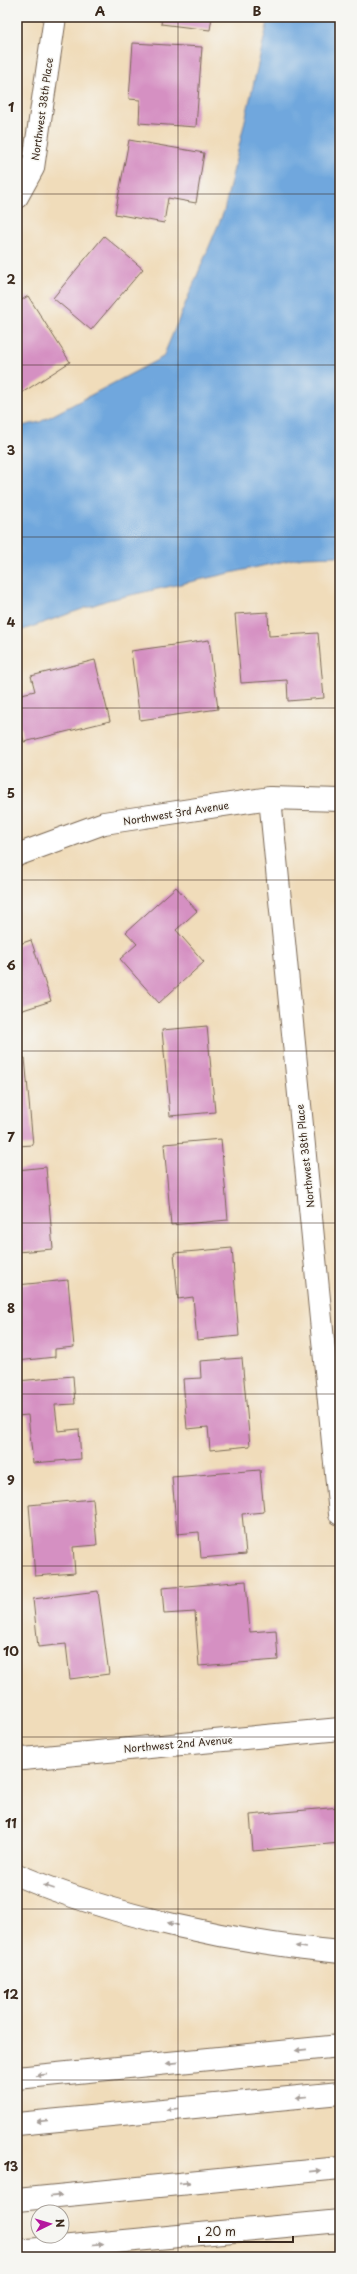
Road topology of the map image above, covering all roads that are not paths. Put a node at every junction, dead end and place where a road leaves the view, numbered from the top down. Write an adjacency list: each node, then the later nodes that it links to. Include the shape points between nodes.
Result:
1 (54, 17): 2 (main road, Northwest 38th Place, via 33,168)
2 (17, 197)
3 (270, 798): 4 (main road, Northwest 3rd Avenue); 5 (main road, Northwest 3rd Avenue, via 104,823); 6 (main road, Northwest 38th Place)
4 (340, 800)
5 (17, 855)
6 (340, 1514)
7 (340, 1729): 8 (main road, Northwest 2nd Avenue, via 22,1759)
8 (17, 1757)
9 (17, 1875): 10 (main road, one-way to 9, via 249,1939 172,1923 107,1907)
10 (340, 1952)
11 (340, 2046): 12 (main road, one-way to 12)
12 (17, 2078)
13 (340, 2093): 14 (main road, one-way to 14)
14 (17, 2124)
15 (340, 2168): 16 (main road, one-way to 15)
16 (17, 2200)
17 (340, 2222): 18 (main road, one-way to 17)
18 (17, 2252)

